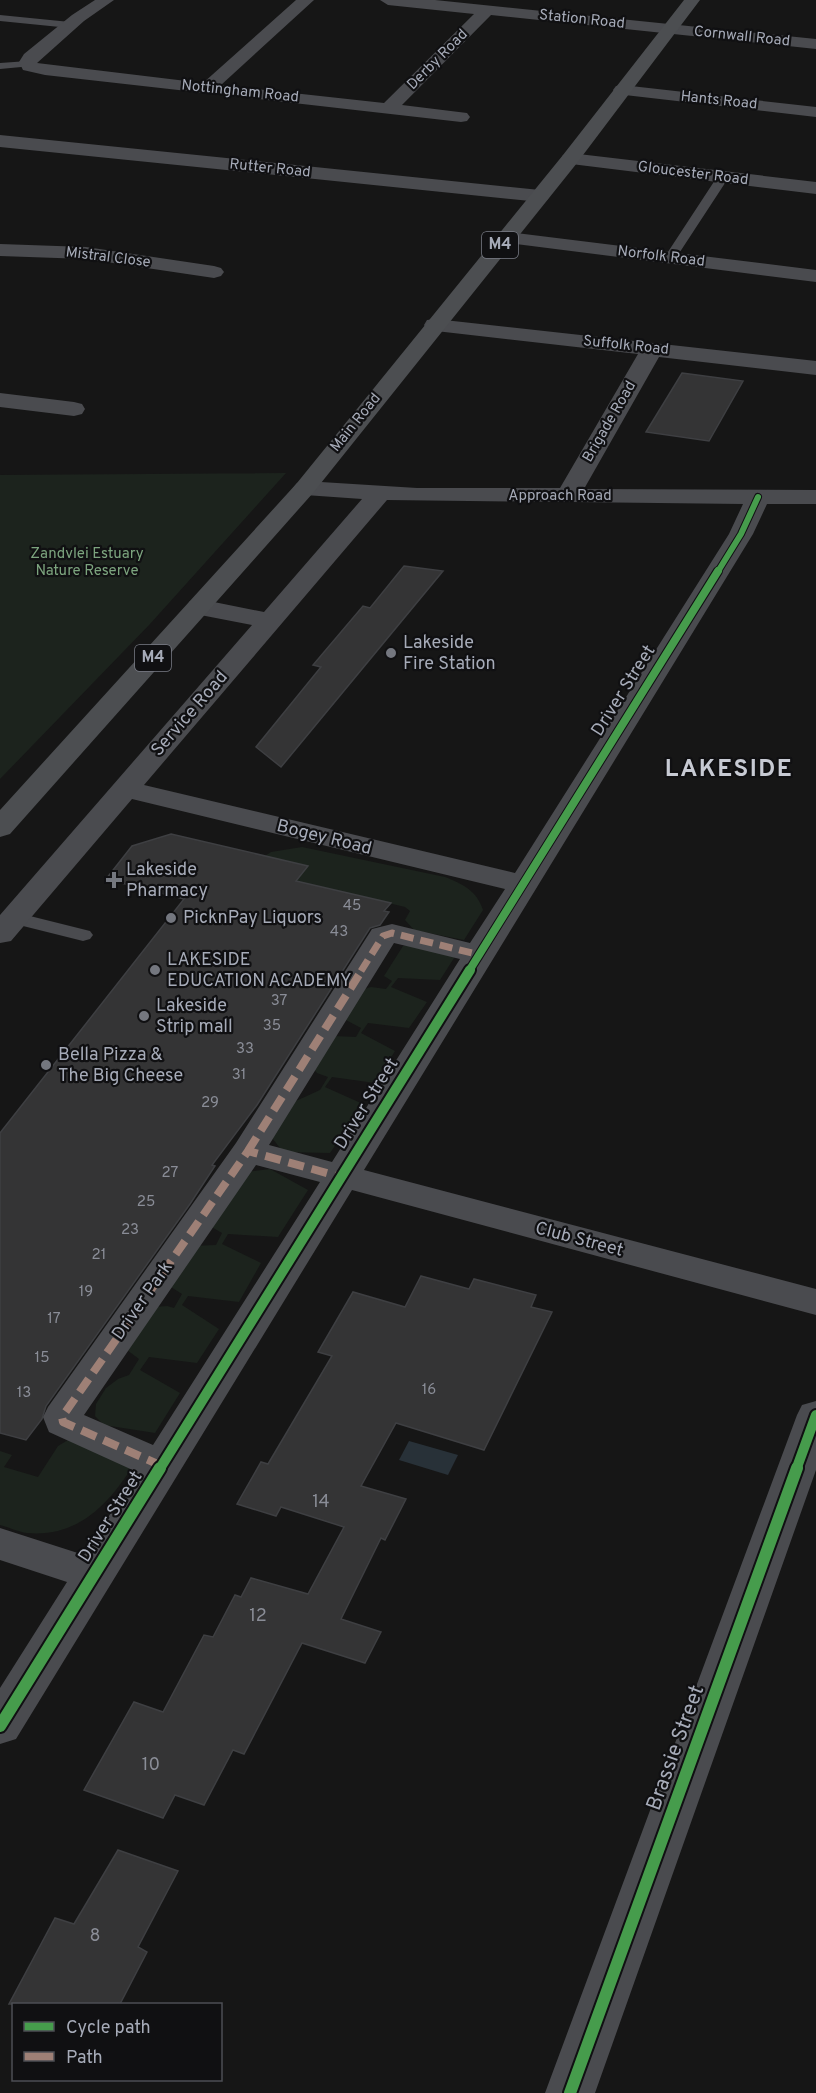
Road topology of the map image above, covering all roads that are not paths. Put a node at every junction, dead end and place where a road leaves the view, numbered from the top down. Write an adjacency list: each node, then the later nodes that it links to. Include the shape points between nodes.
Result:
1 (106, 0): 7 (street)
2 (306, 0): 12 (street)
3 (388, 0): 5 (street, Station Road)
4 (692, 0): 8 (main road, Main Road / M4)
5 (487, 10): 8 (street, Station Road); 14 (street, Derby Road)
6 (0, 18): 7 (lane)
7 (70, 25): 10 (street)
8 (669, 29): 9 (street, Cornwall Road); 13 (main road, Main Road / M4)
9 (816, 44)
10 (29, 61): 11 (lane); 12 (street, Nottingham Road, via 36,68)
11 (0, 66)
12 (207, 88): 14 (street, Nottingham Road)
13 (622, 90): 15 (street, Hants Road); 19 (main road, Main Road / M4)
14 (388, 109): 16 (street, Nottingham Road)
15 (816, 112)
16 (461, 117)
17 (0, 141): 18 (street, Rutter Road)
18 (22, 144): 20 (street); 23 (street, Rutter Road)
19 (570, 159): 21 (street, Gloucester Road); 23 (main road, Main Road / M4)
20 (0, 162)
21 (723, 177): 22 (street, Gloucester Road); 26 (lane)
22 (816, 188)
23 (540, 196): 24 (main road, Main Road / M4)
24 (507, 238): 26 (street, Norfolk Road); 29 (main road, Main Road / M4)
25 (0, 250): 27 (street, Mistral Close, via 86,254)
26 (669, 258): 28 (street, Norfolk Road)
27 (214, 272)
28 (816, 276)
29 (435, 325): 30 (street, Suffolk Road); 34 (main road, Main Road / M4)
30 (652, 349): 31 (street, Suffolk Road); 36 (street, Brigade Road)
31 (816, 368)
32 (0, 400): 33 (street)
33 (74, 409)
34 (305, 488): 35 (street, Approach Road); 39 (main road, Main Road / M4)
35 (380, 493): 36 (street, Approach Road); 40 (street, Service Road)
36 (568, 496): 37 (street, Approach Road)
37 (758, 497): 38 (street, Approach Road); 43 (street, Driver Street, via 741,534)
38 (816, 497)
39 (199, 608): 40 (street); 42 (main road, Main Road / M4)
40 (270, 621): 41 (street, Service Road)
41 (126, 789): 43 (street, Bogey Road); 44 (street, Service Road)
42 (0, 828)
43 (523, 884): 46 (street, Driver Street)
44 (7, 926): 45 (lane)
45 (83, 935)
46 (480, 955): 47 (street, Driver Park, via 392,933 383,936); 48 (street, Driver Street)
47 (263, 1155): 48 (street, Club Street); 51 (street, Driver Park, via 63,1414 63,1422)
48 (341, 1177): 49 (street, Club Street); 51 (street, Driver Street)
49 (816, 1302)
50 (816, 1415): 55 (street, Brassie Street)
51 (162, 1466): 53 (street, Driver Street)
52 (0, 1544): 53 (street)
53 (94, 1574): 54 (street, Driver Street)
54 (0, 1726)
55 (570, 2093)

